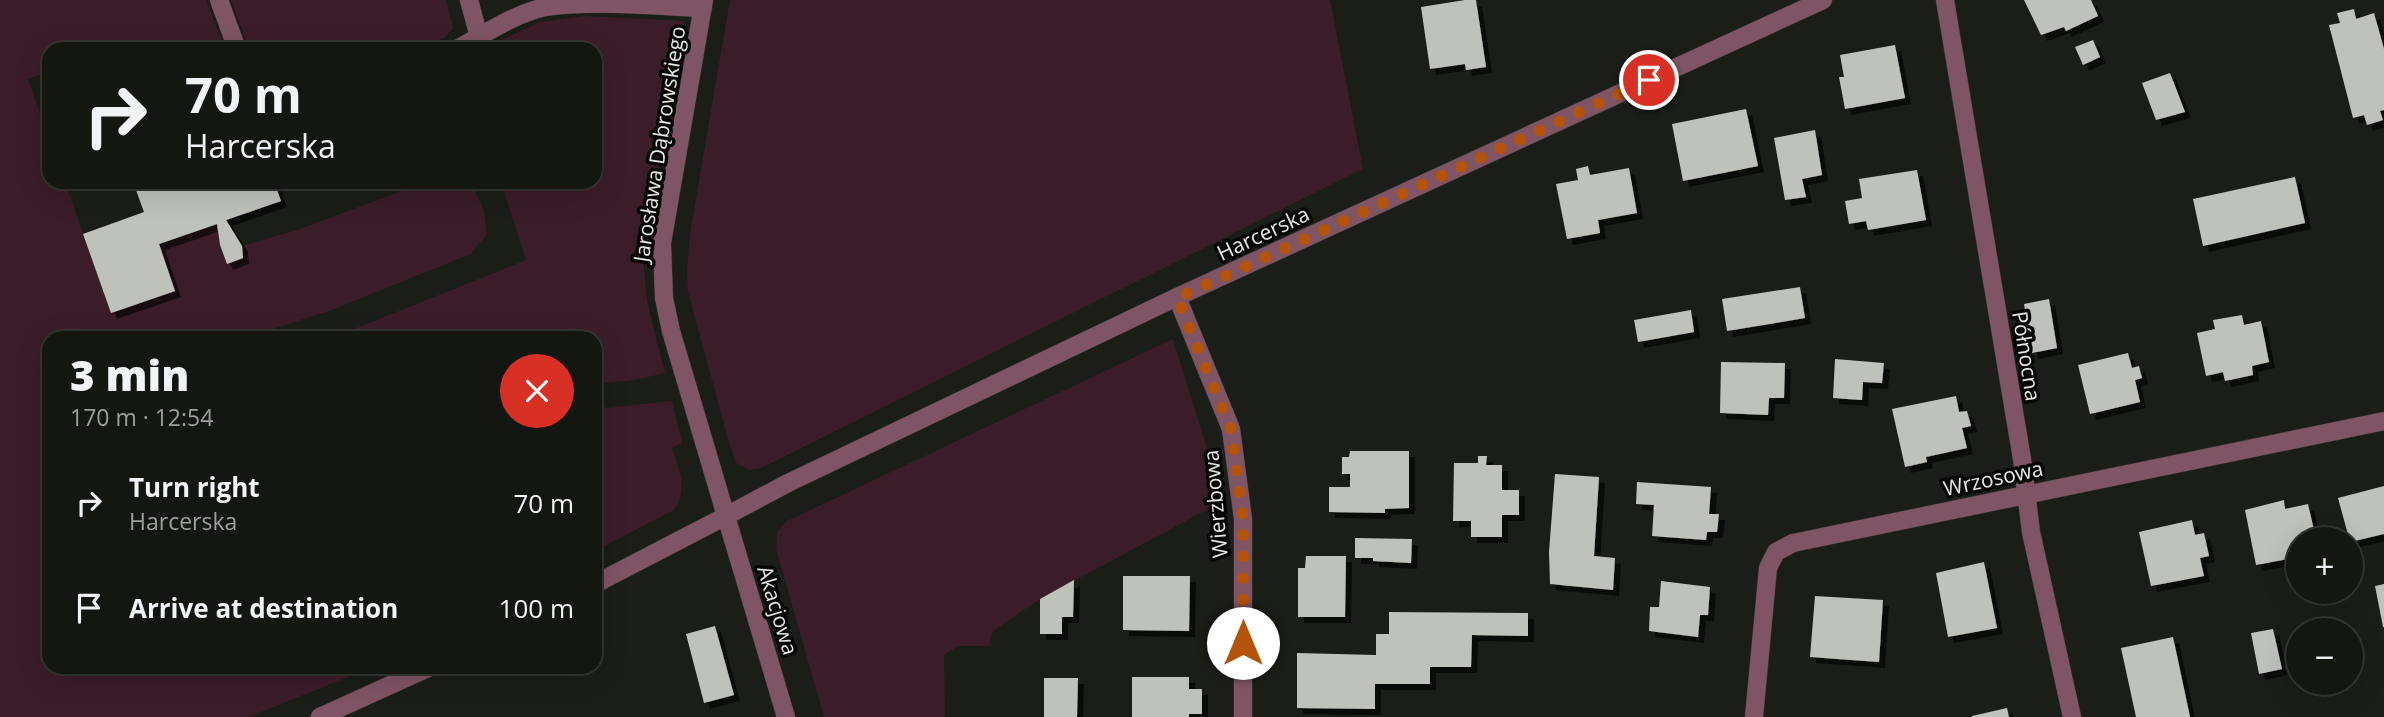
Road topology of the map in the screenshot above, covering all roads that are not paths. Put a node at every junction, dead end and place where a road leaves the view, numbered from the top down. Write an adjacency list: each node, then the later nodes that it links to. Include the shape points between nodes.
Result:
1 (219, 0): 7 (street)
2 (469, 0): 6 (street)
3 (1823, 0): 9 (street, Harcerska)
4 (1945, 0): 11 (street, Północna)
5 (704, 4): 6 (street, via 545,7); 12 (street, Jarosława Dąbrowskiego, via 662,243 662,273 671,331)
6 (479, 37): 8 (street)
7 (234, 42)
8 (470, 42)
9 (1177, 298): 12 (street, Harcerska); 17 (street, Wierzbowa, via 1231,429 1243,519)
10 (2384, 421): 11 (street, Wrzosowa)
11 (2027, 495): 18 (street, Wrzosowa, via 1793,543 1776,552 1768,568); 19 (street, Północna)
12 (726, 516): 13 (street); 16 (street, Akacjowa)
13 (602, 580)
14 (415, 674): 15 (street)
15 (320, 717)
16 (786, 717)
17 (1243, 717)
18 (1754, 717)
19 (2072, 717)

